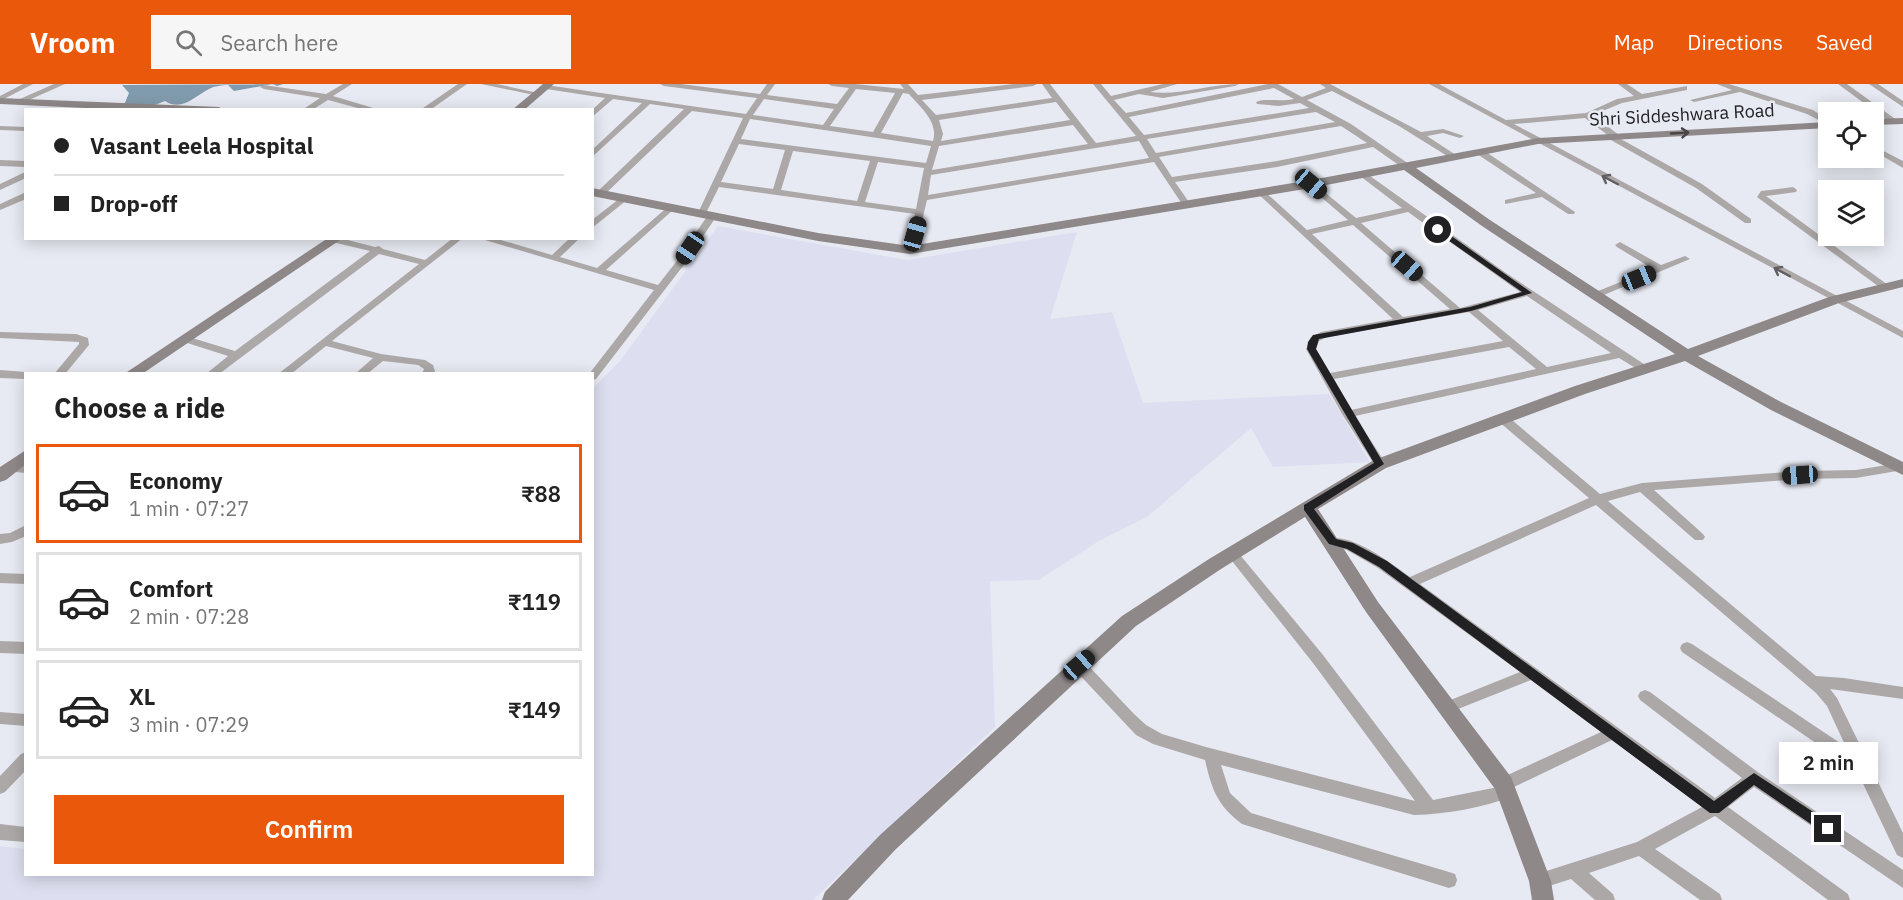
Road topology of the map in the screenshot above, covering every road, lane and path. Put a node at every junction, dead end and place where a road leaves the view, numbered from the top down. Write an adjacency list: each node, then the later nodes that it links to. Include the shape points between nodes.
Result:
1 (29, 84): 38 (street)
2 (61, 84): 41 (street)
3 (348, 84): 32 (street)
4 (463, 84): 49 (street)
5 (491, 84): 24 (street)
6 (664, 84): 33 (street)
7 (771, 84): 33 (street)
8 (832, 84): 22 (street)
9 (1033, 84): 30 (street)
10 (1046, 84): 36 (street)
11 (1097, 84): 37 (street)
12 (1173, 84): 29 (street)
13 (1235, 84): 29 (street, via 1167,96)
14 (1324, 84): 26 (street)
15 (1433, 84): 61 (street)
16 (1622, 84): 34 (street)
17 (1676, 84): 27 (street)
18 (1721, 84): 28 (street)
19 (1842, 84): 59 (street)
20 (1874, 84): 44 (street)
21 (1273, 85): 39 (street); 56 (street)
22 (854, 86): 25 (street); 45 (street)
23 (264, 87): 32 (street)
24 (545, 88): 31 (street); 50 (street)
25 (902, 88): 30 (street); 67 (street)
26 (1333, 88): 39 (street); 68 (street)
27 (1684, 88): 34 (street); 35 (street)
28 (1737, 91): 35 (street); 57 (street, via 1791,105)
29 (1138, 92): 37 (street)
30 (914, 95): 58 (street)
31 (612, 96): 42 (street); 53 (street)
32 (327, 97): 47 (street); 48 (street)
33 (761, 97): 45 (street); 55 (street)
34 (1641, 97): 54 (street)
35 (1704, 98): 40 (street)
36 (1058, 99): 58 (street); 60 (street)
37 (1109, 99): 56 (street)
38 (0, 100): 41 (street)
39 (1301, 100): 43 (street); 52 (street)
40 (1694, 100)
41 (17, 102): 46 (street)
42 (648, 102): 51 (street); 79 (street)
43 (1260, 102)
44 (1903, 105)
45 (840, 107): 65 (street)
46 (146, 108)
47 (309, 108)
48 (368, 108)
49 (427, 108)
50 (520, 108)
51 (690, 108): 55 (street); 99 (street)
52 (1317, 109): 62 (street); 70 (street)
53 (594, 113)
54 (1587, 115): 61 (street); 71 (street)
55 (748, 116): 65 (street); 72 (street)
56 (1124, 116): 70 (street)
57 (1818, 117)
58 (934, 118): 74 (street)
59 (1898, 121)
60 (1076, 122): 74 (street); 76 (street)
61 (1507, 122): 73 (street)
62 (1343, 123): 75 (street); 81 (street)
63 (1818, 125): 71 (street, Shri Siddeshwara Road, one-way to 63)
64 (0, 128): 66 (street)
65 (825, 128): 67 (street)
66 (24, 129)
67 (876, 135): 74 (street)
68 (1420, 135): 69 (street, via 1443,131); 82 (street)
69 (1460, 136)
70 (1141, 137): 76 (street); 81 (street)
71 (1614, 137): 73 (street, Shri Siddeshwara Road); 113 (street, via 1644,158 1716,194)
72 (736, 141): 77 (street); 92 (street)
73 (1538, 141): 78 (street, Shri Siddeshwara Road); 135 (street, one-way to 73)
74 (938, 144): 88 (street)
75 (1374, 144): 87 (street); 91 (street)
76 (1093, 145): 88 (street)
77 (790, 148): 83 (street); 96 (street)
78 (1480, 152): 82 (street, Shri Siddeshwara Road); 101 (street)
79 (594, 153)
80 (1884, 154): 86 (street)
81 (1154, 157): 91 (street); 103 (street)
82 (1455, 157): 87 (street, Shri Siddeshwara Road)
83 (874, 160): 88 (street); 105 (street)
84 (0, 164): 85 (street)
85 (24, 164)
86 (1903, 165)
87 (1406, 166): 89 (street, Shri Siddeshwara Road); 134 (street)
88 (928, 169): 103 (street)
89 (1363, 174): 93 (street, Shri Siddeshwara Road); 109 (street)
90 (24, 176): 94 (street)
91 (1169, 180): 106 (street)
92 (716, 184): 96 (street); 112 (street)
93 (1311, 184): 97 (street, Shri Siddeshwara Road); 114 (street)
94 (0, 189): 98 (street)
95 (1793, 190): 131 (street, via 1764,193 1761,197)
96 (776, 192): 105 (street)
97 (1260, 192): 106 (street, Shri Siddeshwara Road); 116 (street)
98 (24, 193)
99 (597, 193): 102 (street, Shri Siddeshwara Road)
100 (24, 194): 107 (street)
101 (1543, 194): 104 (street); 111 (street)
102 (624, 198): 108 (street, Shri Siddeshwara Road); 115 (street)
103 (923, 198): 110 (street)
104 (1508, 202)
105 (860, 204): 110 (street)
106 (1187, 205): 124 (street, Shri Siddeshwara Road)
107 (0, 207)
108 (670, 208): 112 (street, Shri Siddeshwara Road); 129 (street)
109 (1409, 209): 114 (street); 133 (street)
110 (920, 212): 124 (street)
111 (1571, 212)
112 (706, 216): 124 (street, Shri Siddeshwara Road); 132 (street)
113 (1748, 221)
114 (1355, 222): 116 (street); 137 (street)
115 (594, 223)
116 (1305, 233): 138 (street)
117 (334, 240): 141 (street)
118 (340, 240): 123 (street)
119 (456, 240): 127 (street)
120 (489, 240): 125 (street)
121 (574, 240): 125 (street)
122 (1620, 245): 128 (street)
123 (378, 249): 127 (street); 145 (street)
124 (910, 250)
125 (553, 259): 129 (street)
126 (1685, 259): 128 (street)
127 (427, 263): 142 (street)
128 (1660, 269): 134 (street)
129 (599, 271): 132 (street)
130 (1903, 283): 131 (street)
131 (1885, 287): 135 (street)
132 (661, 289): 157 (street)
133 (1528, 293): 136 (street); 144 (street)
134 (1596, 295): 146 (street)
135 (1834, 300): 140 (street); 146 (street)
136 (1471, 309): 137 (street); 143 (street)
137 (1458, 311): 138 (street)
138 (1402, 322): 159 (street, via 1316,337 1311,349)
139 (0, 335): 150 (street, via 84,340)
140 (1903, 335)
141 (185, 339): 145 (street); 151 (street)
142 (323, 342): 147 (street); 153 (street)
143 (1511, 343): 148 (street); 159 (street)
144 (1620, 354): 148 (street); 149 (street)
145 (236, 355): 152 (street)
146 (1686, 355): 149 (street); 164 (street, via 1776,406)
147 (381, 357): 154 (street); 155 (street, via 426,364)
148 (1544, 370): 160 (street)
149 (1646, 370): 161 (street)
150 (61, 372)
151 (133, 372)
152 (214, 372)
153 (286, 372)
154 (362, 372)
155 (429, 372)
156 (0, 374): 158 (street)
157 (594, 374)
158 (24, 376)
159 (1328, 377): 160 (street)
160 (1348, 414): 163 (street)
161 (1502, 418): 163 (street); 167 (street)
162 (24, 457): 165 (street)
163 (1380, 464): 168 (street)
164 (1901, 468): 166 (street)
165 (12, 471)
166 (1642, 487): 167 (street); 170 (street)
167 (1596, 500): 176 (street); 182 (street)
168 (1308, 508): 172 (street); 173 (street)
169 (24, 531): 171 (street)
170 (1699, 537)
171 (0, 539)
172 (1332, 542): 176 (street, via 1350,546); 185 (street, via 1372,607)
173 (1232, 553): 180 (street, via 1129,621); 195 (street)
174 (0, 578): 175 (street)
175 (24, 579)
176 (1410, 583): 181 (street)
177 (0, 647): 178 (street)
178 (24, 648)
179 (1687, 648): 191 (street)
180 (1079, 665): 189 (street, via 1141,730); 205 (street, via 888,842)
181 (1532, 674): 185 (street); 188 (street)
182 (1815, 682): 183 (street); 191 (street, via 1832,702)
183 (1903, 693)
184 (1645, 696): 192 (street)
185 (1448, 707): 194 (street)
186 (0, 718): 187 (street)
187 (24, 720)
188 (1614, 733): 194 (street); 196 (street)
189 (1210, 756): 195 (street, via 1396,804); 202 (street, via 1222,796 1228,806 1247,819)
190 (24, 761): 193 (street)
191 (1862, 766): 200 (street)
192 (1754, 778): 196 (street); 203 (street)
193 (0, 787)
194 (1506, 788): 195 (street); 204 (street)
195 (1430, 808)
196 (1714, 808): 199 (street); 208 (street)
197 (0, 832): 198 (street)
198 (24, 835)
199 (1641, 848): 201 (street); 207 (street)
200 (1903, 850)
201 (1574, 870): 204 (street); 206 (street)
202 (1449, 880)
203 (1903, 880)
204 (1542, 891)
205 (833, 900)
206 (1607, 900)
207 (1714, 900)
208 (1842, 900)

